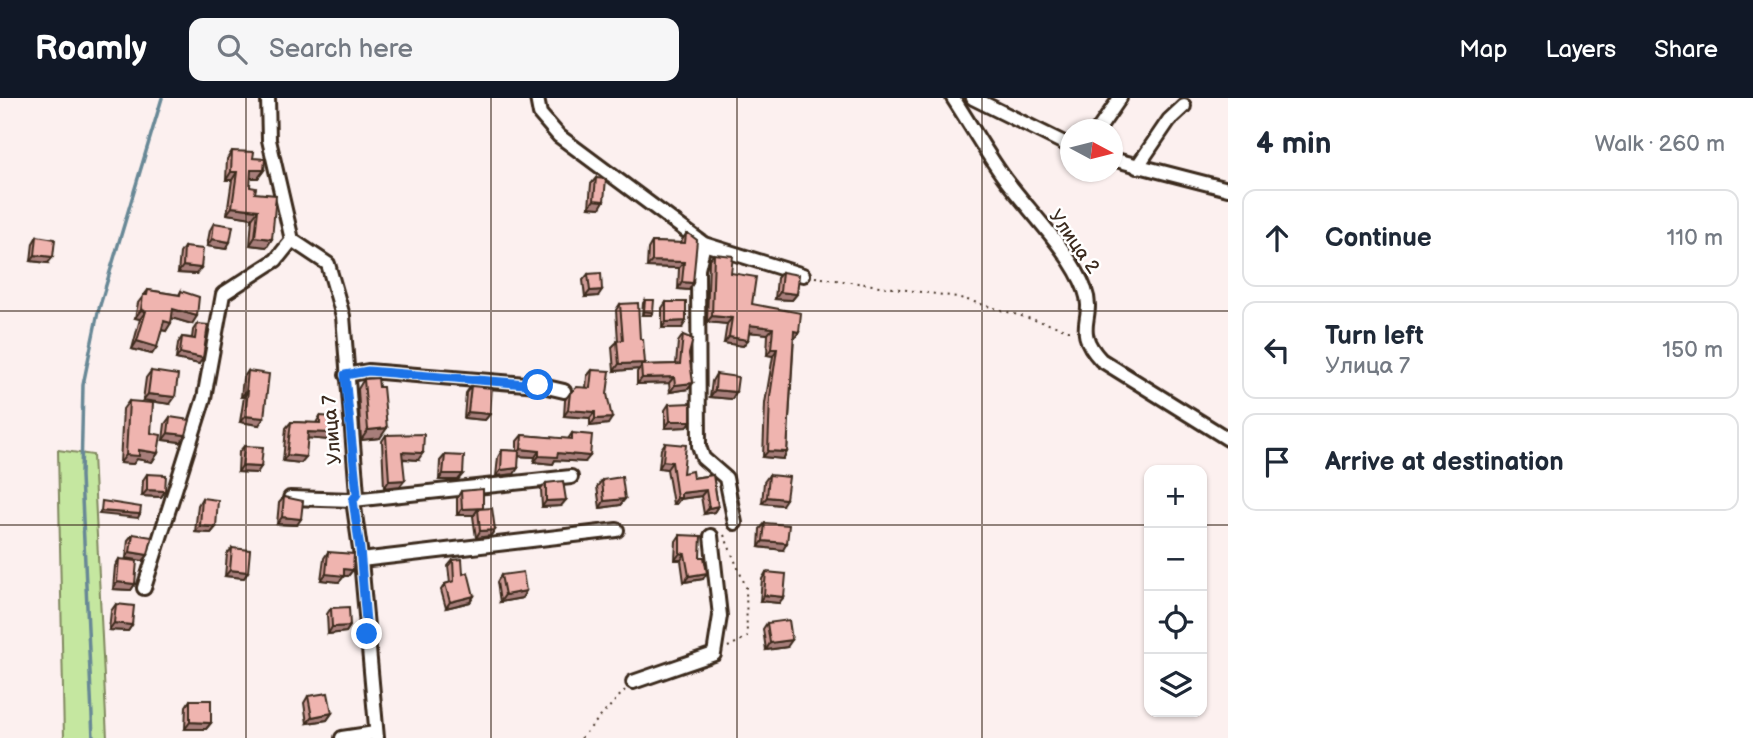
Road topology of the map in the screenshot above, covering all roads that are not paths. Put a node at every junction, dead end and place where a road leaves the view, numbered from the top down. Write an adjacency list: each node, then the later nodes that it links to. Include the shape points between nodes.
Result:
1 (268, 98): 12 (street, via 269,140)
2 (537, 98): 13 (street, via 540,114 559,136)
3 (953, 98): 17 (street, Улица 2, via 1003,175 1076,272 1088,298 1084,326 1092,350)
4 (972, 98): 8 (street)
5 (1120, 98): 7 (street)
6 (1184, 106): 10 (street)
7 (1106, 119)
8 (1060, 141)
9 (1123, 163): 10 (street)
10 (1137, 167): 11 (street)
11 (1228, 189)
12 (292, 240): 15 (street, Улица 7, via 328,264 343,316); 25 (street, via 276,260 223,294 204,398)
13 (704, 244): 14 (street); 21 (street, via 698,269 699,446 703,458 726,478)
14 (803, 275)
15 (345, 375): 16 (street, via 368,371); 20 (street, Улица 7, via 357,494)
16 (564, 391)
17 (1228, 439)
18 (571, 477): 20 (street)
19 (290, 498): 20 (street)
20 (353, 500): 24 (street, Улица 7)
21 (735, 523)
22 (617, 530): 24 (street)
23 (717, 534): 26 (street, via 720,616 714,654)
24 (361, 560): 27 (street, Улица 7)
25 (144, 588)
26 (633, 682)
27 (376, 735): 28 (street)
28 (342, 738)

